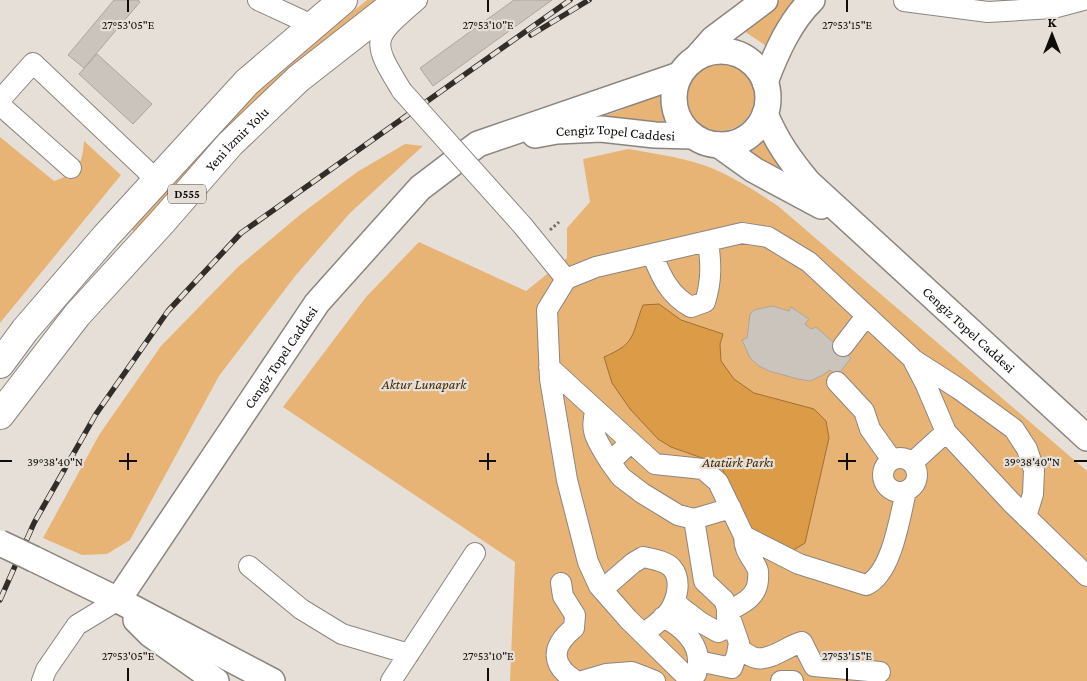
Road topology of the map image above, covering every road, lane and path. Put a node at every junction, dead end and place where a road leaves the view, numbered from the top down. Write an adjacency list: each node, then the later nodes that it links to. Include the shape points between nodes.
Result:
1 (258, 0): 9 (street)
2 (342, 0): 9 (highway, D555)
3 (400, 0): 32 (highway, Yeni İzmir Yolu / D555, via 298,80 230,144 77,315)
4 (417, 0): 24 (street, bridge, via 382,33 379,48 384,62 402,91)
5 (765, 0): 10 (main road, Cengiz Topel Caddesi, via 713,39)
6 (812, 0): 12 (main road, via 800,12 774,58)
7 (1083, 0): 8 (street, via 1053,8 988,12)
8 (904, 1)
9 (312, 25): 20 (highway, D555, via 247,82)
10 (698, 56): 11 (main road, Cengiz Topel Caddesi); 12 (main road, via 711,51 738,53 750,60)
11 (679, 75): 16 (main road, Cengiz Topel Caddesi, via 674,88 677,115); 17 (main road, Cengiz Topel Caddesi)
12 (765, 82): 15 (main road, Cengiz Topel Caddesi, via 768,92)
13 (0, 100): 20 (street, via 33,63)
14 (0, 106): 19 (street)
15 (765, 114): 18 (main road, via 760,125 742,140); 21 (main road, Cengiz Topel Caddesi, via 790,160)
16 (694, 136): 17 (main road, Cengiz Topel Caddesi, via 600,129 557,131); 18 (main road, Cengiz Topel Caddesi)
17 (478, 144): 52 (main road, Cengiz Topel Caddesi, via 420,188 317,303)
18 (719, 145): 21 (main road, Cengiz Topel Caddesi, via 754,170)
19 (71, 168)
20 (156, 181): 28 (highway, D555, via 25,330)
21 (850, 222): 34 (main road, Cengiz Topel Caddesi)
22 (708, 240): 23 (street); 23 (street, via 710,283 705,302 691,306 678,300 660,275); 25 (street, via 742,233 768,237 809,262)
23 (652, 254): 24 (street, via 596,267)
24 (566, 279): 29 (street, via 548,310)
25 (866, 316): 26 (street); 27 (street)
26 (843, 346)
27 (912, 358): 33 (street); 41 (street, via 1014,429 1027,449 1034,470 1033,494)
28 (0, 364)
29 (549, 367): 31 (street); 51 (street, via 567,480 588,562)
30 (837, 382): 36 (street, via 864,411 870,429)
31 (596, 410): 35 (street); 37 (street, via 592,420 594,434)
32 (0, 414)
33 (946, 432): 38 (street); 41 (street)
34 (1087, 438)
35 (631, 442): 37 (street); 40 (street, via 655,464 703,469 718,482)
36 (892, 460): 38 (street, via 903,458); 39 (street, via 885,468 886,484 895,491)
37 (610, 462): 42 (street, via 621,477 642,493 678,516)
38 (912, 463): 39 (street, via 917,479)
39 (906, 491): 43 (street, via 891,553 874,582 866,585 799,564)
40 (731, 508): 42 (street); 43 (street)
41 (1026, 517): 48 (street)
42 (694, 520): 49 (street)
43 (744, 536): 54 (street, via 746,551 759,570 758,589 752,597)
44 (0, 544): 52 (main road, bridge)
45 (475, 553): 57 (street)
46 (249, 566): 57 (street, via 301,609 342,634)
47 (675, 574): 49 (street); 51 (street, via 672,568 660,561 643,557); 53 (street, via 677,595)
48 (1087, 576)
49 (704, 581): 54 (street, via 724,600)
50 (561, 583): 66 (street, via 563,596 575,615 574,628 557,646 556,657 561,668)
51 (603, 590): 55 (street)
52 (118, 600): 62 (street, via 77,625); 63 (main road, via 150,634); 64 (main road)
53 (668, 609): 54 (street, via 718,632 727,628); 55 (street); 58 (street, via 697,649)
54 (727, 612): 56 (street)
55 (644, 634): 61 (street)
56 (738, 648): 58 (street, via 732,668); 60 (street, via 756,658 768,657 802,642 814,666)
57 (409, 654): 65 (street)
58 (698, 661): 61 (street, via 699,664)
59 (880, 672): 60 (street)
60 (846, 675)
61 (685, 680)
62 (42, 681)
63 (216, 681)
64 (272, 681)
65 (391, 681)
66 (576, 681)
67 (582, 681): 68 (street, via 606,674 632,672)
68 (655, 681)
69 (781, 681): 70 (street)
70 (793, 681)

